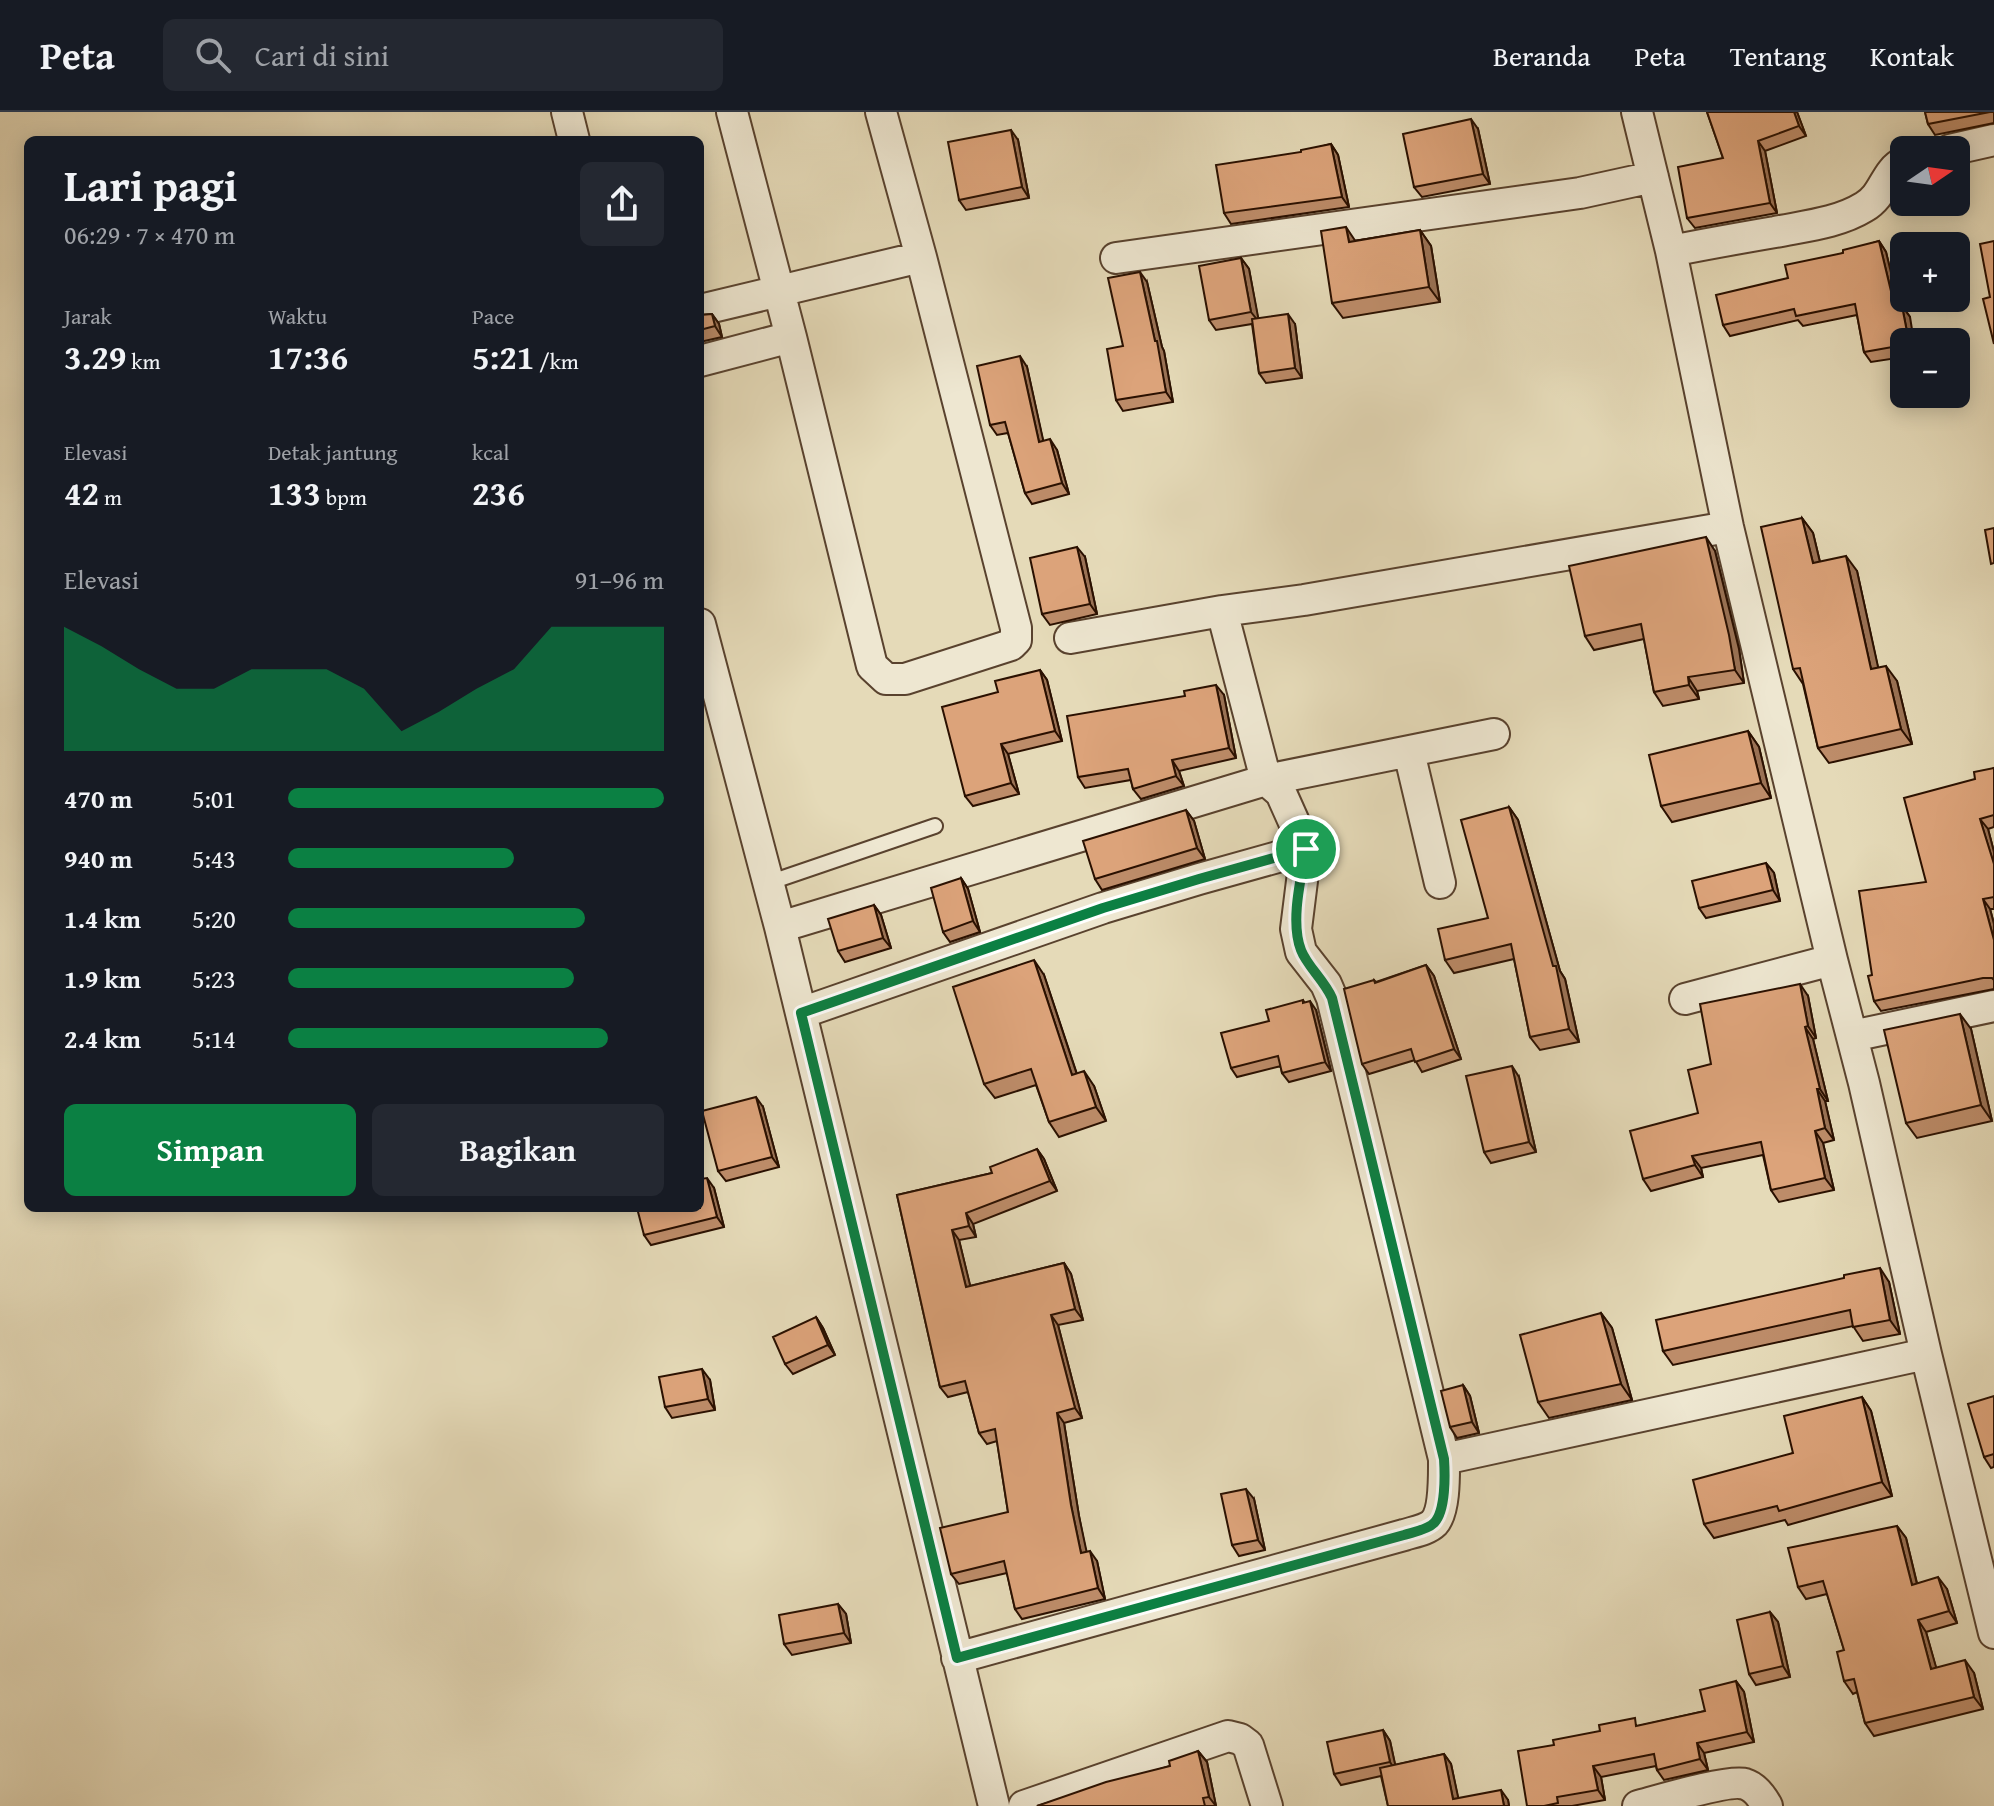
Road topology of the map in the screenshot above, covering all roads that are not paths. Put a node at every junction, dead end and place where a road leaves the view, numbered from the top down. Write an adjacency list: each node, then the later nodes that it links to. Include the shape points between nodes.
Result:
1 (567, 112): 5 (street)
2 (732, 112): 13 (street)
3 (881, 112): 11 (street)
4 (1637, 112): 9 (street)
5 (573, 136)
6 (1994, 140): 7 (street)
7 (1970, 145)
8 (1890, 175): 10 (street, via 1879,195 1856,212)
9 (1653, 177): 10 (street); 12 (street, via 1580,193)
10 (1671, 251): 17 (street)
11 (921, 257): 13 (street); 15 (street, via 1016,628 1011,645 905,679 886,679 872,666)
12 (1116, 258)
13 (778, 291): 14 (street); 15 (street)
14 (704, 309)
15 (791, 337): 16 (street)
16 (704, 360)
17 (1728, 527): 18 (street); 29 (street)
18 (1222, 611): 19 (street); 23 (street)
19 (1070, 638)
20 (704, 639): 26 (street)
21 (1494, 734): 22 (street)
22 (1409, 752): 23 (street); 27 (street)
23 (1266, 780): 25 (street, via 1281,793); 28 (street)
24 (935, 826): 26 (lane)
25 (1306, 849): 32 (street, via 1103,908); 35 (street, via 1296,929 1301,952 1332,998)
26 (768, 883): 28 (street)
27 (1440, 883)
28 (780, 927): 32 (street)
29 (1832, 960): 30 (street); 33 (street)
30 (1685, 999)
31 (1994, 1006): 33 (street)
32 (801, 1013): 37 (street)
33 (1852, 1036): 34 (street)
34 (1926, 1354): 35 (street); 36 (street)
35 (1444, 1459): 37 (street, via 1439,1514 1426,1528)
36 (1994, 1633)
37 (957, 1658): 38 (street)
38 (994, 1806)
39 (1024, 1806): 40 (street, via 1228,1736 1248,1745)
40 (1267, 1806)
41 (1638, 1806): 42 (street, via 1732,1782 1748,1785)
42 (1767, 1806)

